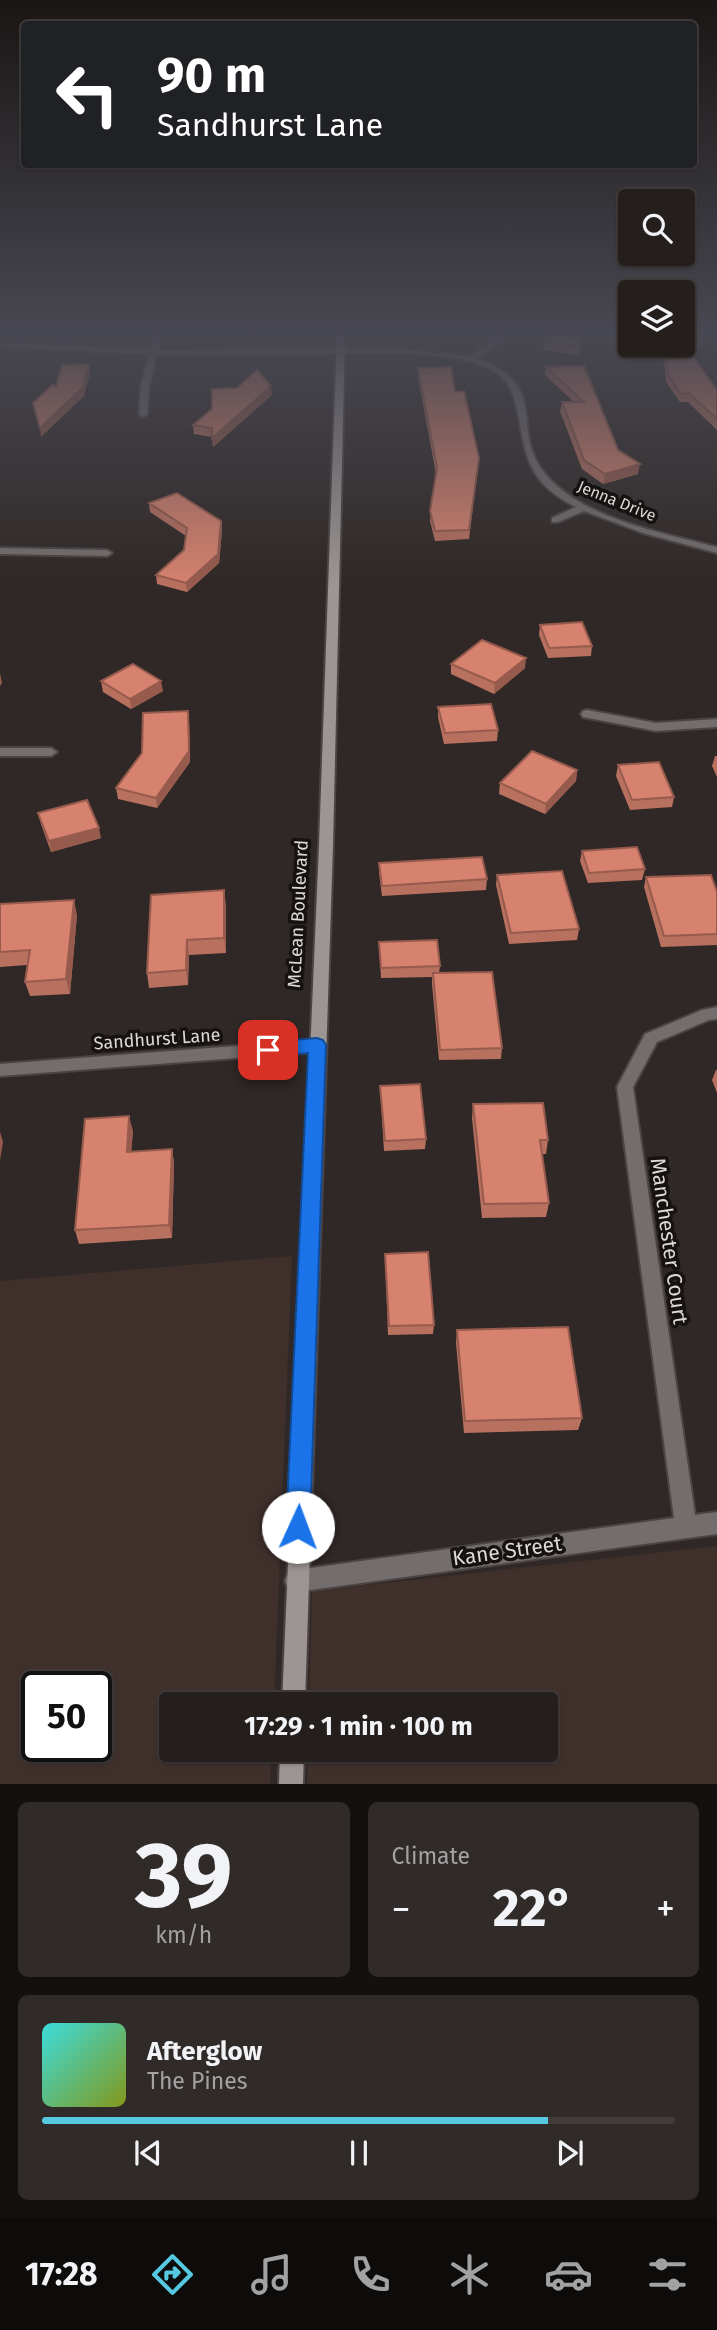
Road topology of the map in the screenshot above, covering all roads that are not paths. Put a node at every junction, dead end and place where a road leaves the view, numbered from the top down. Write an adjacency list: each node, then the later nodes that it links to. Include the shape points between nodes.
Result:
1 (339, 418): 13 (main road, McLean Boulevard)
2 (522, 418): 3 (street, Jenna Drive, via 538,473)
3 (585, 507): 4 (street); 5 (street, Jenna Drive)
4 (555, 520)
5 (717, 550)
6 (0, 551): 7 (street)
7 (107, 553)
8 (587, 713): 9 (street, via 656,727)
9 (717, 723)
10 (0, 752): 11 (street)
11 (51, 752)
12 (717, 1013): 16 (street, Manchester Court, via 651,1038 625,1087)
13 (317, 1045): 14 (street, Sandhurst Lane); 17 (main road, McLean Boulevard)
14 (0, 1070)
15 (717, 1523): 16 (street, Kane Street)
16 (686, 1526): 17 (street, Kane Street)
17 (296, 1581): 18 (main road, McLean Boulevard)
18 (293, 1692)
19 (292, 1762): 20 (main road)
20 (291, 1784)

